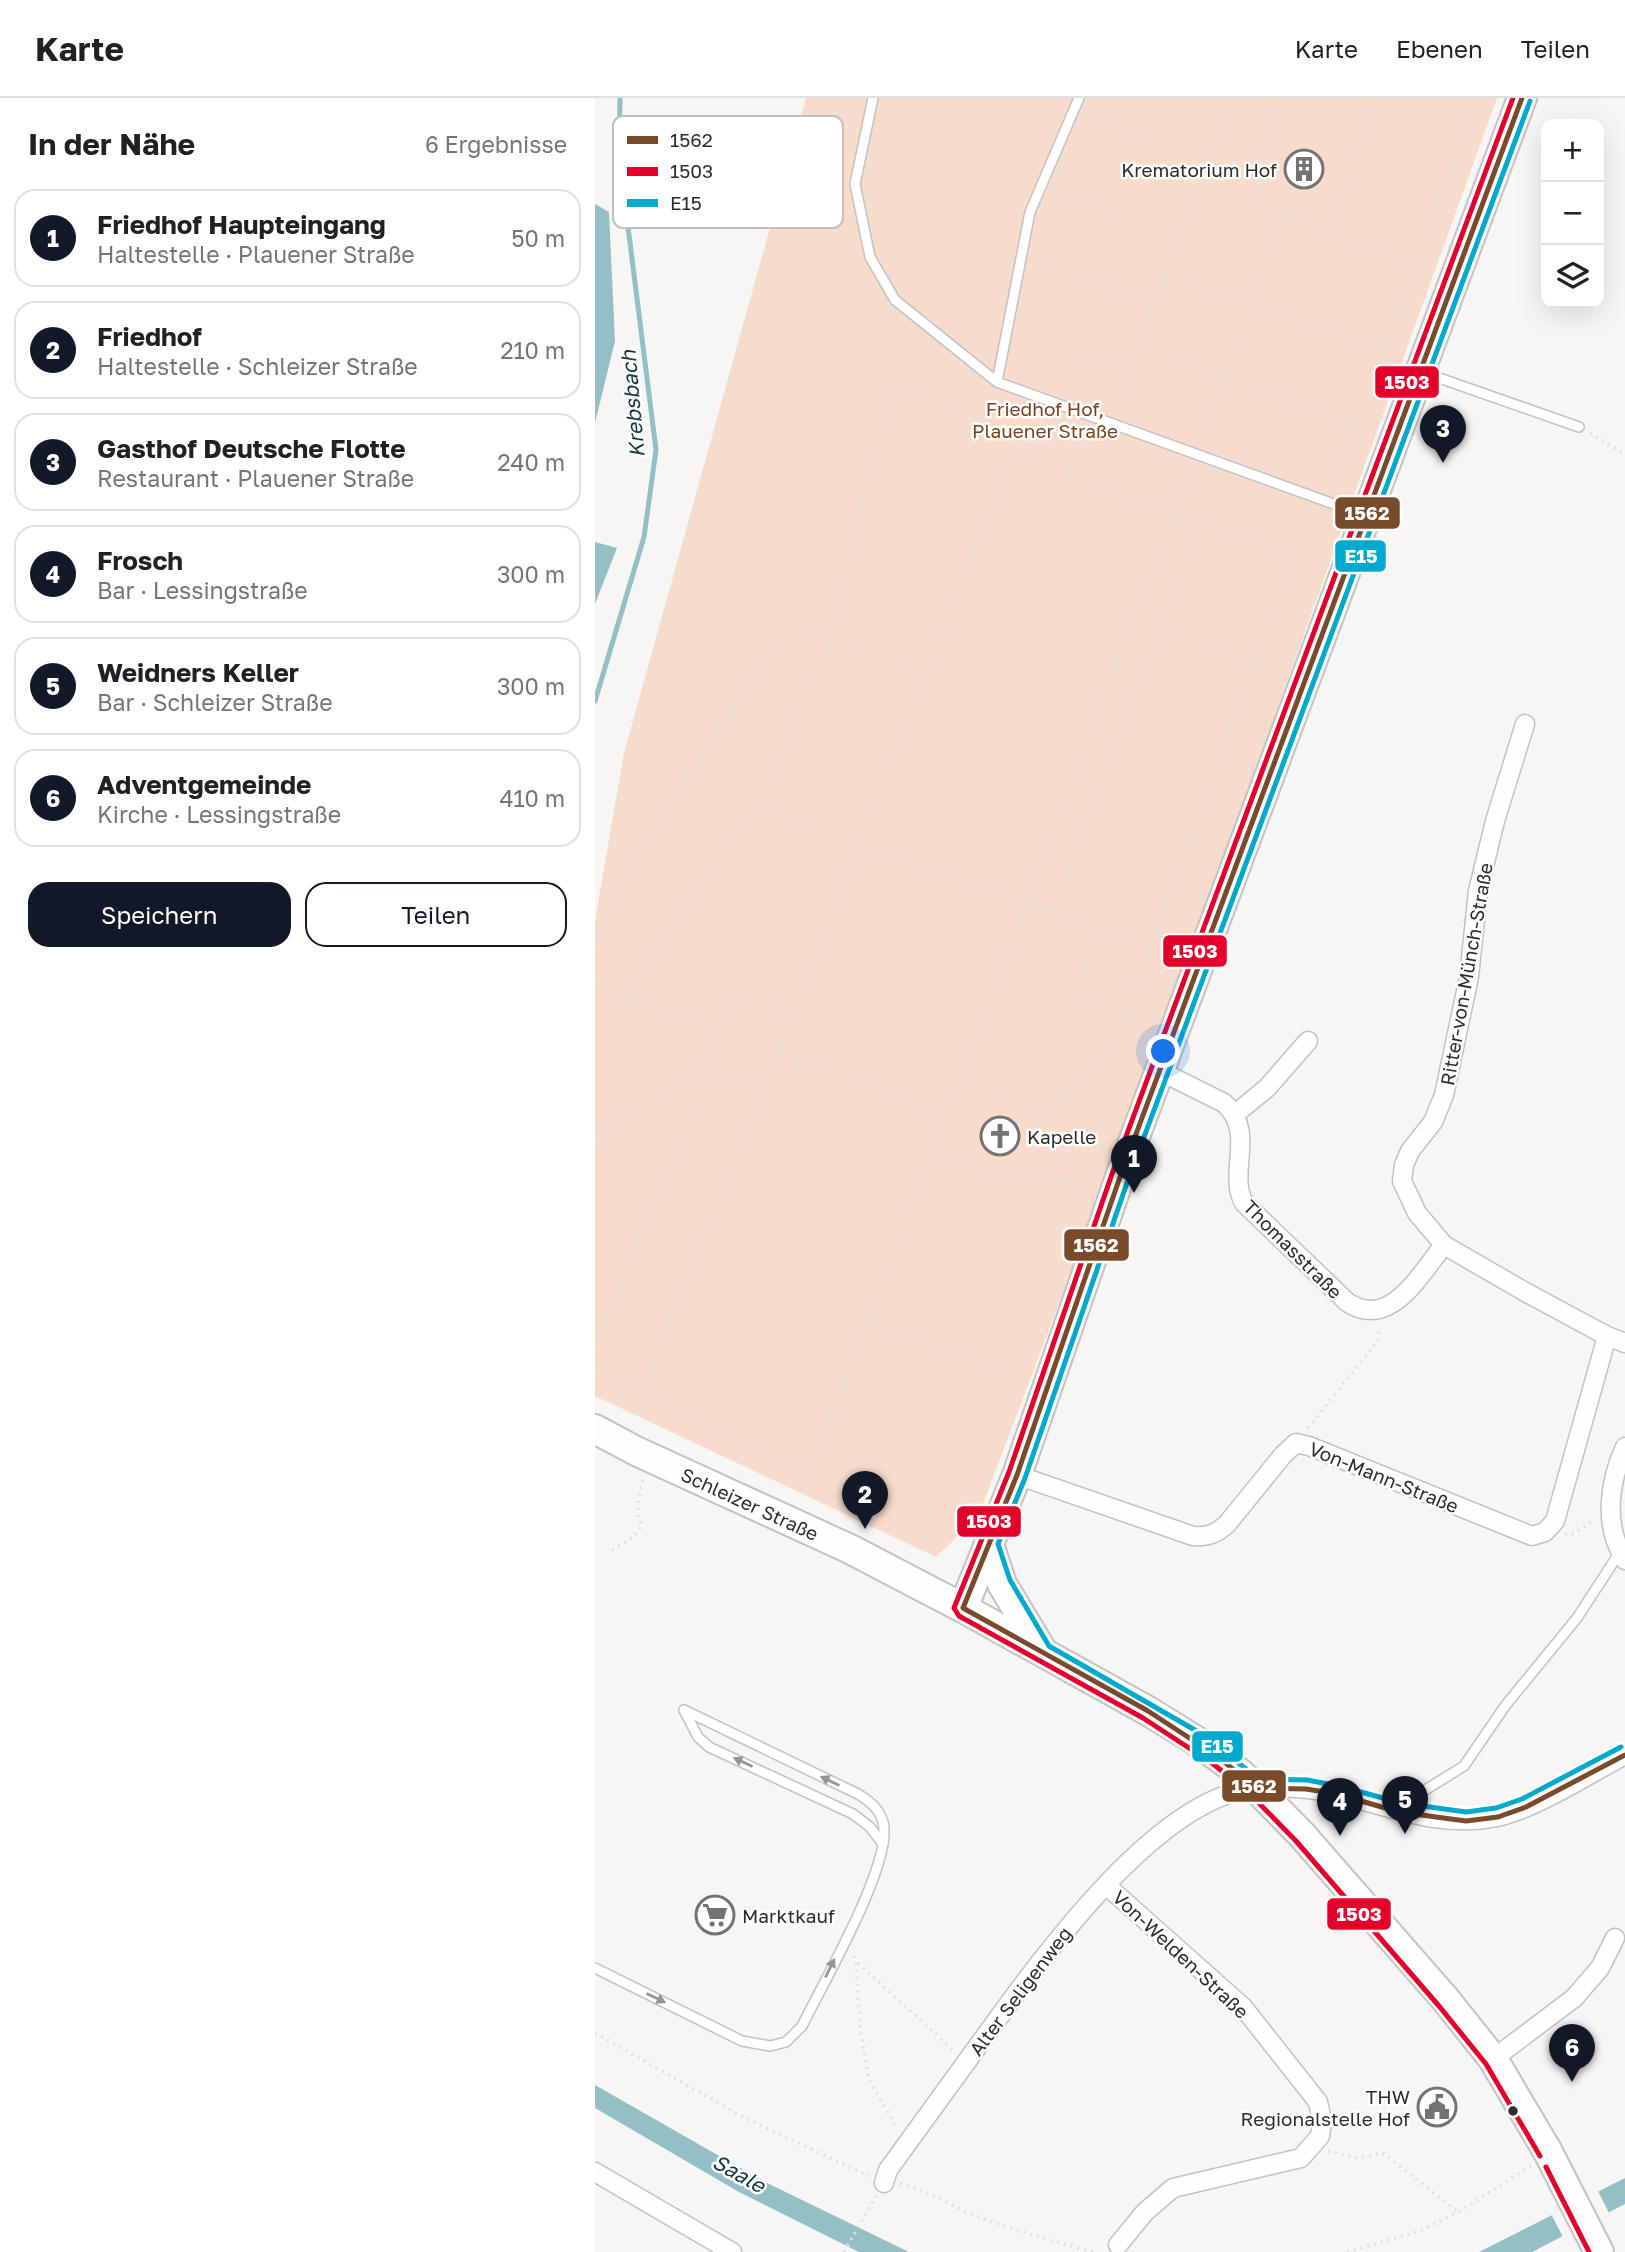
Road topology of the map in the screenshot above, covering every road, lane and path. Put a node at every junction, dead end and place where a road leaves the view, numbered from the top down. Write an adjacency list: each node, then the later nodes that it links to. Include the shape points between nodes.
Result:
1 (873, 98): 24 (lane, via 855,184 870,257 895,300)
2 (1231, 98): 16 (path)
3 (1282, 98): 11 (path, via 1262,150 1273,154 1256,202)
4 (1379, 98): 12 (path)
5 (1522, 98): 21 (main road)
6 (1077, 102): 8 (path); 9 (lane)
7 (1464, 117): 14 (path, via 1461,142)
8 (1147, 142)
9 (1043, 183): 10 (path); 13 (lane, via 1030,212)
10 (1117, 213)
11 (1287, 214): 12 (path); 17 (path)
12 (1327, 231): 14 (path)
13 (1022, 254): 16 (path); 24 (lane)
14 (1415, 266): 19 (path)
15 (1192, 283): 17 (path)
16 (1155, 304): 22 (path)
17 (1253, 304): 19 (path); 23 (path)
18 (1075, 351): 22 (path)
19 (1384, 351): 26 (path)
20 (1163, 356): 23 (path)
21 (1420, 372): 27 (lane); 33 (main road)
22 (1129, 373): 25 (path)
23 (1225, 378): 26 (path); 30 (path)
24 (997, 382): 25 (lane)
25 (1110, 423): 30 (lane)
26 (1357, 425): 31 (path)
27 (1579, 427): 29 (path)
28 (1021, 438): 32 (path, via 1039,464); 36 (path, via 891,385); 38 (path)
29 (1625, 454)
30 (1196, 455): 31 (lane); 32 (path)
31 (1328, 502): 33 (lane)
32 (1174, 513): 34 (path); 42 (path)
33 (1367, 516): 56 (main road)
34 (1202, 523): 35 (path); 37 (path, via 1294,557)
35 (1161, 628): 37 (path); 43 (path)
36 (831, 643): 38 (path); 40 (path); 46 (path, via 786,628 628,867)
37 (1255, 665): 45 (path)
38 (926, 676): 41 (path)
39 (1525, 724): 68 (street, Ritter-von-Münch-Straße, via 1478,891 1469,977 1444,1095 1433,1122 1404,1165 1406,1195)
40 (755, 807): 41 (path); 48 (path)
41 (859, 846): 42 (path); 49 (path)
42 (1026, 903): 43 (path); 57 (path)
43 (1052, 911): 44 (path)
44 (1099, 928): 45 (path); 50 (path, via 1072,996)
45 (1151, 945): 50 (path)
46 (595, 949)
47 (595, 982): 48 (path)
48 (625, 999): 51 (path)
49 (792, 1014): 51 (path, via 736,991); 53 (path)
50 (1125, 1017): 59 (path, via 1115,1043)
51 (720, 1030): 54 (path)
52 (1308, 1041): 61 (street, via 1250,1105)
53 (777, 1052): 58 (path); 60 (path)
54 (704, 1068): 55 (path); 63 (path, via 625,1112)
55 (710, 1070): 58 (path); 73 (path)
56 (1160, 1071): 61 (street, via 1224,1103); 65 (main road)
57 (960, 1077): 59 (path); 60 (path)
58 (761, 1091): 76 (path)
59 (1049, 1113): 62 (path, via 1062,1130)
60 (946, 1115): 64 (path)
61 (1234, 1115): 69 (street, Thomasstraße, via 1241,1146 1238,1186 1244,1203 1346,1302 1368,1312)
62 (1075, 1136): 65 (path); 66 (path)
63 (595, 1141)
64 (932, 1151): 66 (path, via 1024,1182 1044,1177); 70 (path)
65 (1128, 1156): 67 (main road)
66 (1058, 1182): 67 (path)
67 (1112, 1201): 81 (main road)
68 (1444, 1245): 69 (street, via 1407,1290); 71 (street)
69 (1381, 1310): 78 (path, via 1378,1341)
70 (867, 1323): 75 (path); 76 (path, via 809,1476)
71 (1607, 1336): 72 (street); 83 (street, via 1555,1521)
72 (1625, 1343)
73 (595, 1346)
74 (595, 1370): 76 (path)
75 (1009, 1376)
76 (642, 1394)
77 (595, 1429): 80 (main road, Schleizer Straße)
78 (1296, 1443): 81 (street, Von-Mann-Straße, via 1227,1524 1205,1537); 83 (street, Von-Mann-Straße, via 1532,1536)
79 (1625, 1447): 82 (street, via 1610,1493)
80 (654, 1458): 85 (path, via 639,1487 637,1512 642,1525 634,1537); 87 (main road, Schleizer Straße, via 850,1549)
81 (1017, 1475): 84 (main road)
82 (1610, 1509): 83 (path, via 1571,1535); 86 (street)
83 (1545, 1532)
84 (989, 1544): 87 (main road); 88 (main road, via 1002,1584)
85 (612, 1550)
86 (1622, 1556): 91 (lane, via 1464,1766)
87 (963, 1608): 88 (main road, Schleizer Straße)
88 (1043, 1652): 90 (main road, Schleizer Straße, via 1183,1733)
89 (1625, 1755): 91 (street, via 1498,1817 1466,1821)
90 (1256, 1788): 91 (street, via 1337,1794); 93 (street, Alter Seligenweg, via 1204,1803 1175,1822); 99 (main road, Schleizer Straße, via 1369,1910)
91 (1399, 1812)
92 (884, 1845): 92 (lane, via 853,1814 709,1747 698,1737 684,1710 858,1794 874,1805 883,1822); 95 (lane, via 875,1878)
93 (1107, 1886): 100 (street, Alter Seligenweg, via 1050,1947); 102 (street, Von-Welden-Straße, via 1243,2007 1318,2102 1320,2136)
94 (1615, 1938): 99 (street, via 1600,1968 1574,1998)
95 (845, 1939): 96 (path); 97 (lane, one-way to 95, via 742,2040 770,2046 786,2042 801,2026)
96 (856, 1962): 100 (path); 101 (path, via 869,2080)
97 (595, 1968)
98 (595, 2033): 105 (path)
99 (1493, 2059): 103 (main road, Schleizer Straße)
100 (966, 2063): 101 (street, Alter Seligenweg)
101 (907, 2144): 105 (street, Alter Seligenweg)
102 (1312, 2148): 106 (path, via 1358,2158 1383,2152); 107 (street, via 1285,2163 1173,2188)
103 (1551, 2157): 106 (path); 112 (main road, Schleizer Straße)
104 (595, 2172): 108 (street)
105 (881, 2188): 109 (path); 110 (path, via 918,2186 967,2212 1025,2234)
106 (1458, 2212): 111 (path, via 1420,2231)
107 (1118, 2245)
108 (732, 2252)
109 (844, 2252)
110 (1095, 2252)
111 (1347, 2252)
112 (1599, 2252)

